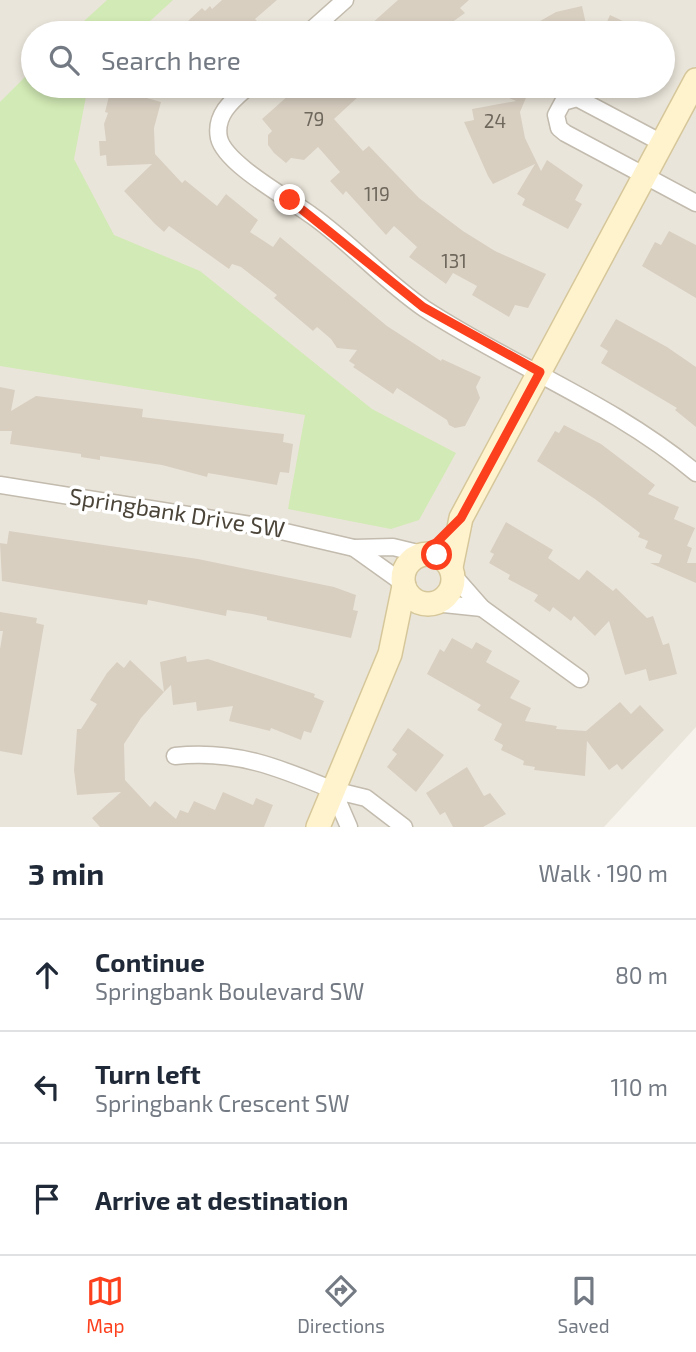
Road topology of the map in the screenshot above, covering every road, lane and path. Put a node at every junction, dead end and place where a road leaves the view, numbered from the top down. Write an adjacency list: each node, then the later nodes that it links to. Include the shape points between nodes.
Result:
1 (345, 0): 2 (street)
2 (321, 21)
3 (696, 80): 5 (street)
4 (237, 98): 8 (street, via 222,114 219,136 228,156 316,219 423,307)
5 (662, 143): 6 (street); 6 (street, via 584,101 569,99 558,107 556,122 565,134)
6 (645, 175): 7 (street); 8 (street)
7 (696, 203)
8 (540, 372): 9 (street, via 618,415); 11 (street)
9 (696, 473)
10 (0, 485): 12 (street, Springbank Drive SW, via 264,527)
11 (461, 518): 13 (street); 14 (street)
12 (354, 548): 13 (street, Springbank Drive SW, via 393,547); 15 (street, Springbank Drive SW)
13 (424, 553): 14 (street, via 442,558); 15 (street, via 407,563)
14 (452, 571): 16 (street, via 451,589); 17 (street)
15 (403, 584): 16 (street, via 417,602); 18 (street)
16 (433, 604): 17 (street); 18 (street)
17 (482, 608): 19 (street)
18 (390, 654): 21 (street)
19 (580, 679)
20 (175, 757): 21 (street, via 209,753 247,758)
21 (334, 790): 22 (street); 23 (street); 24 (street, via 366,798)
22 (318, 827)
23 (349, 827)
24 (404, 827)

